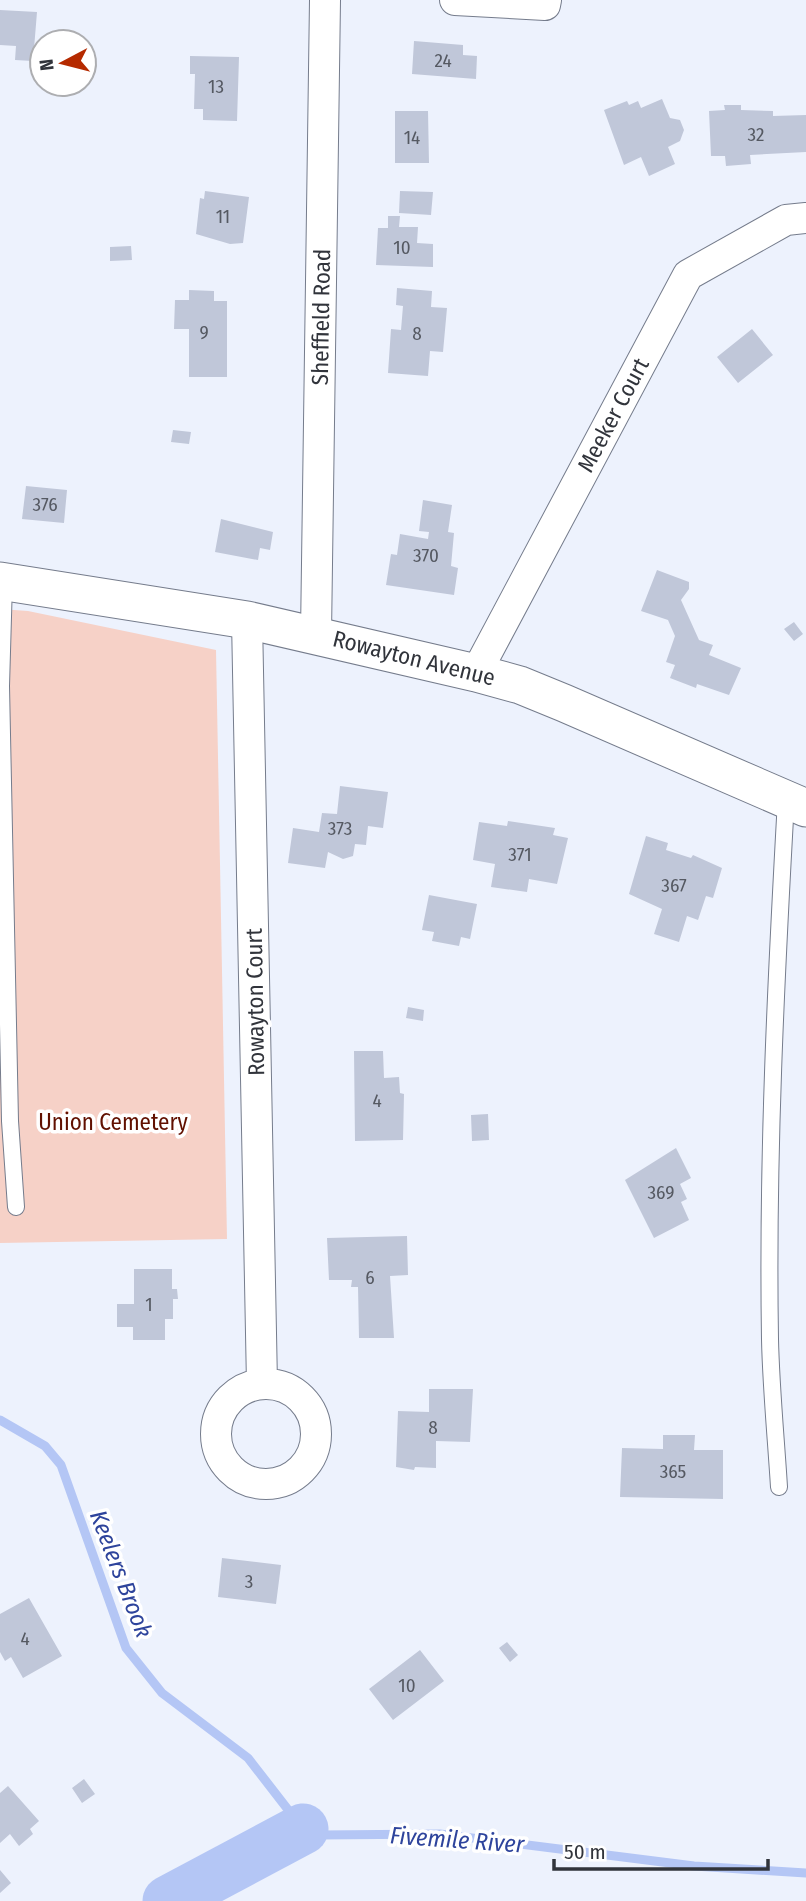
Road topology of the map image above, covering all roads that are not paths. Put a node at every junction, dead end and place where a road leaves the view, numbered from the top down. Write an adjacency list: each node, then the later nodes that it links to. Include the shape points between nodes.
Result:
1 (325, 0): 7 (street, Sheffield Road)
2 (455, 0): 3 (street)
3 (545, 2)
4 (806, 218): 8 (street, Meeker Court, via 786,220 688,275)
5 (2, 582): 6 (street, Rowayton Avenue); 10 (lane, via 10,1121)
6 (247, 620): 7 (street, Rowayton Avenue); 11 (street, Rowayton Court)
7 (316, 634): 8 (street, Rowayton Avenue)
8 (476, 673): 9 (street, Rowayton Avenue, via 564,703)
9 (796, 804): 12 (lane, via 774,1032 770,1175 770,1342)
10 (16, 1207)
11 (262, 1384)
12 (779, 1487)

